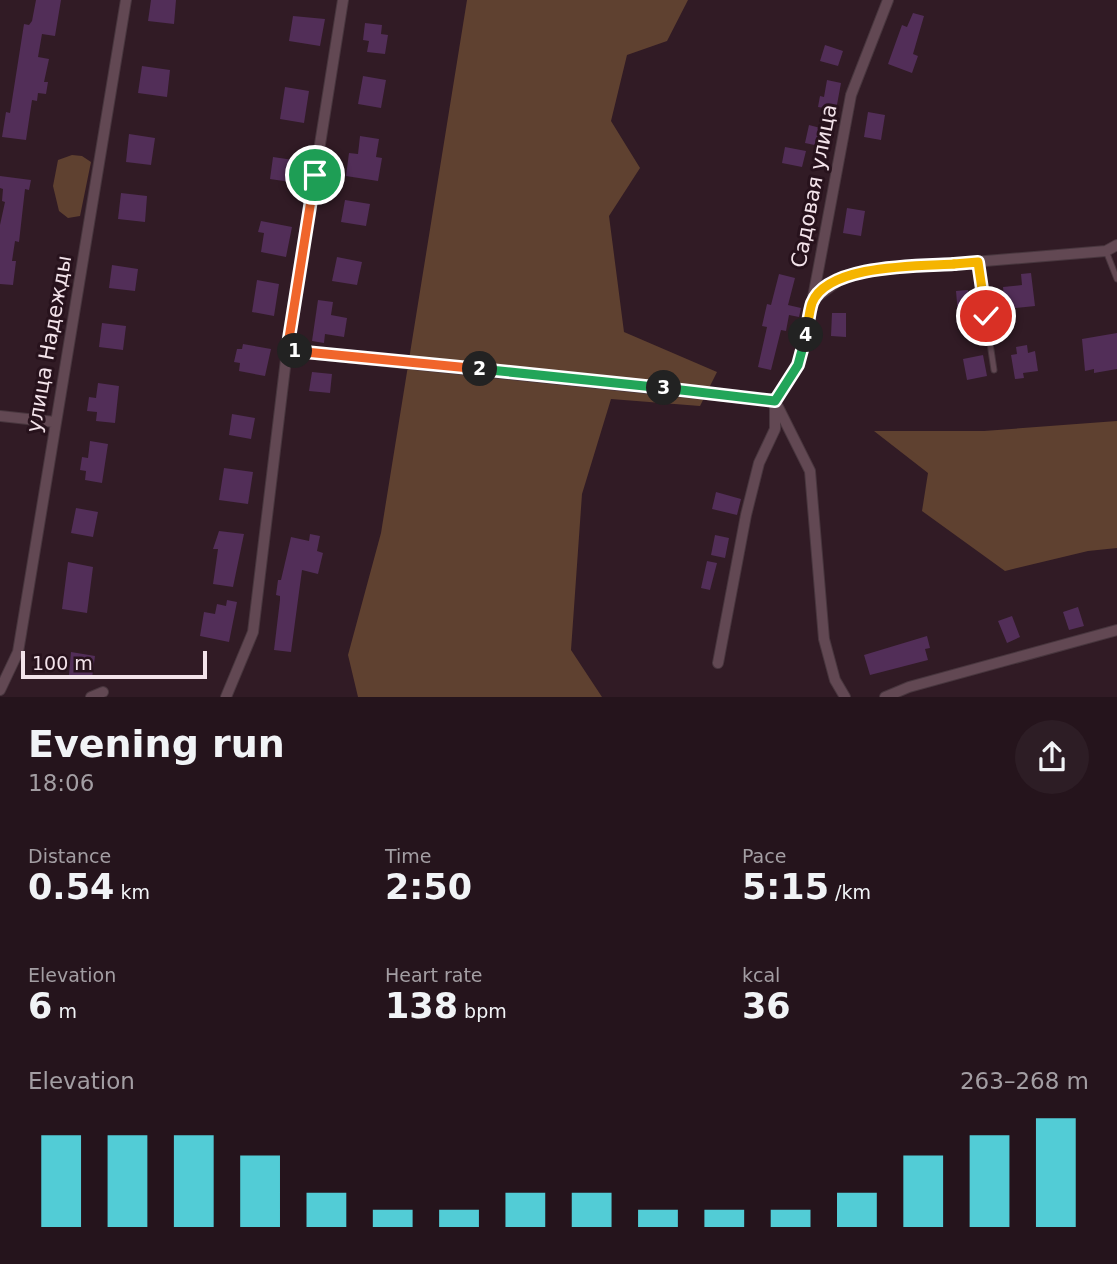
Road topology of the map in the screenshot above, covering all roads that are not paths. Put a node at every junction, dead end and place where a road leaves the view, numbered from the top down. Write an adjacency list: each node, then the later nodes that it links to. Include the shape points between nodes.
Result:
1 (125, 0): 13 (street, улица Надежды)
2 (343, 0): 9 (street)
3 (888, 0): 8 (street, Садовая улица, via 851,95)
4 (1117, 245): 5 (street)
5 (1106, 251): 6 (street); 7 (lane)
6 (978, 262): 8 (street, via 865,271 842,278); 10 (lane)
7 (1117, 279)
8 (813, 301): 11 (street, Садовая улица, via 798,365)
9 (287, 351): 11 (street); 19 (street, via 253,632)
10 (994, 370)
11 (775, 401): 15 (street, Садовая улица, via 775,429 759,463 746,515); 20 (street, via 810,471 824,639 835,680)
12 (0, 416): 13 (street)
13 (55, 422): 16 (street, улица Надежды, via 18,652)
14 (1117, 630): 21 (street)
15 (718, 663)
16 (0, 690)
17 (103, 692): 18 (street)
18 (91, 697)
19 (226, 697)
20 (845, 697)
21 (885, 697)

